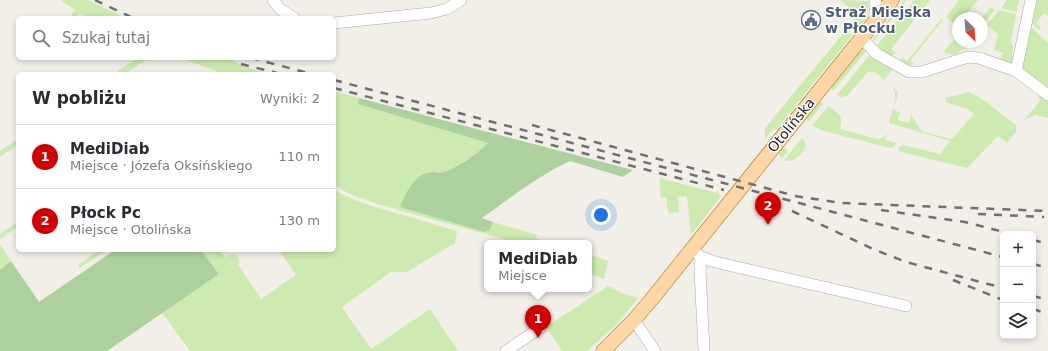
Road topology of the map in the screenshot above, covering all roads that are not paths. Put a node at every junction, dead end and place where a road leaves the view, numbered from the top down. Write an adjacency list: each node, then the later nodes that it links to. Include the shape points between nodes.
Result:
1 (273, 0): 6 (street, via 280,10)
2 (461, 0): 8 (street, via 447,9 431,13)
3 (875, 0): 7 (street)
4 (891, 0): 7 (main road, Otolińska)
5 (1030, 0): 10 (street)
6 (290, 16)
7 (874, 22): 9 (main road, Otolińska)
8 (336, 23)
9 (861, 38): 10 (street, via 877,54 909,72 922,72 968,57 986,60); 12 (main road, Otolińska)
10 (1016, 71): 11 (street)
11 (1048, 95)
12 (696, 253): 13 (street, via 715,262); 14 (main road, Otolińska); 20 (street, via 700,270)
13 (906, 306)
14 (634, 320): 17 (main road, Otolińska); 18 (main road, Otolińska); 19 (street)
15 (540, 328): 16 (street)
16 (506, 351)
17 (603, 351)
18 (617, 351)
19 (655, 351)
20 (704, 351)

